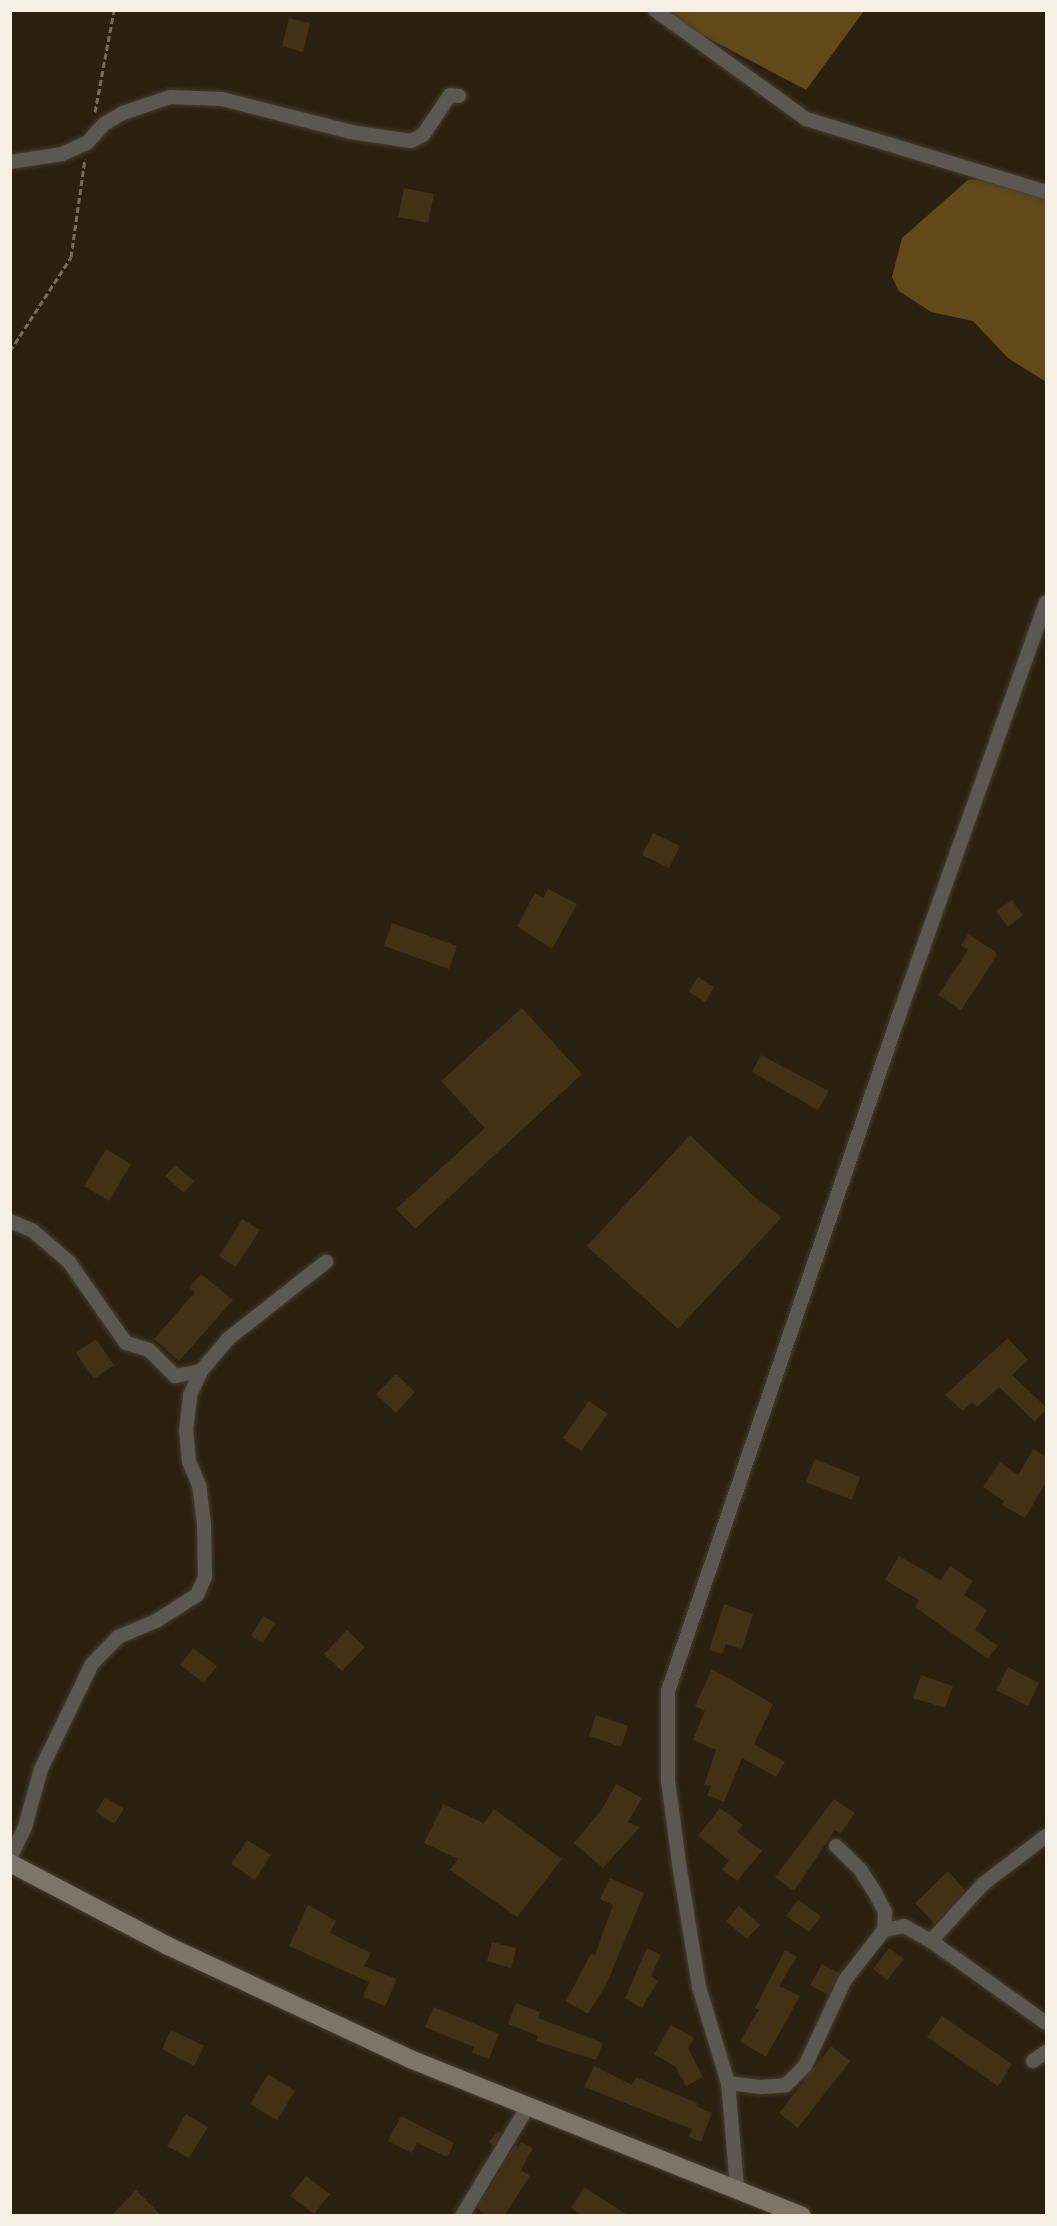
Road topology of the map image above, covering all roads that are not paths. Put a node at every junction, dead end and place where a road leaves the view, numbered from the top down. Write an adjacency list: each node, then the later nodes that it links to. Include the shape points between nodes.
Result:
1 (655, 10): 4 (street, via 806,119)
2 (459, 96): 3 (street, via 450,95 423,135 411,141 351,132 222,99 170,97 104,124 87,143 62,154)
3 (10, 162)
4 (1047, 192)
5 (1047, 602): 17 (street, via 899,1015 668,1691 668,1781 699,1987)
6 (10, 1221): 8 (street, via 33,1231 69,1262 126,1343 149,1350 174,1376)
7 (326, 1262): 8 (street, via 228,1340)
8 (201, 1371): 11 (street, via 190,1395 186,1430 189,1462 199,1485 205,1577 197,1595 156,1621 118,1637 93,1664 42,1769)
9 (1047, 1836): 13 (street, via 983,1884)
10 (836, 1846): 12 (street, via 860,1869 874,1891 885,1912)
11 (10, 1861): 18 (main road, via 168,1946 410,2059)
12 (884, 1930): 13 (street, via 904,1926); 17 (street, via 845,1980 805,2066 786,2085 760,2087)
13 (931, 1941): 14 (street)
14 (1047, 2023)
15 (1047, 2052): 16 (street)
16 (1033, 2061)
17 (728, 2082): 19 (street)
18 (528, 2106): 19 (main road); 20 (street)
19 (737, 2187): 21 (main road)
20 (462, 2216)
21 (802, 2216)

